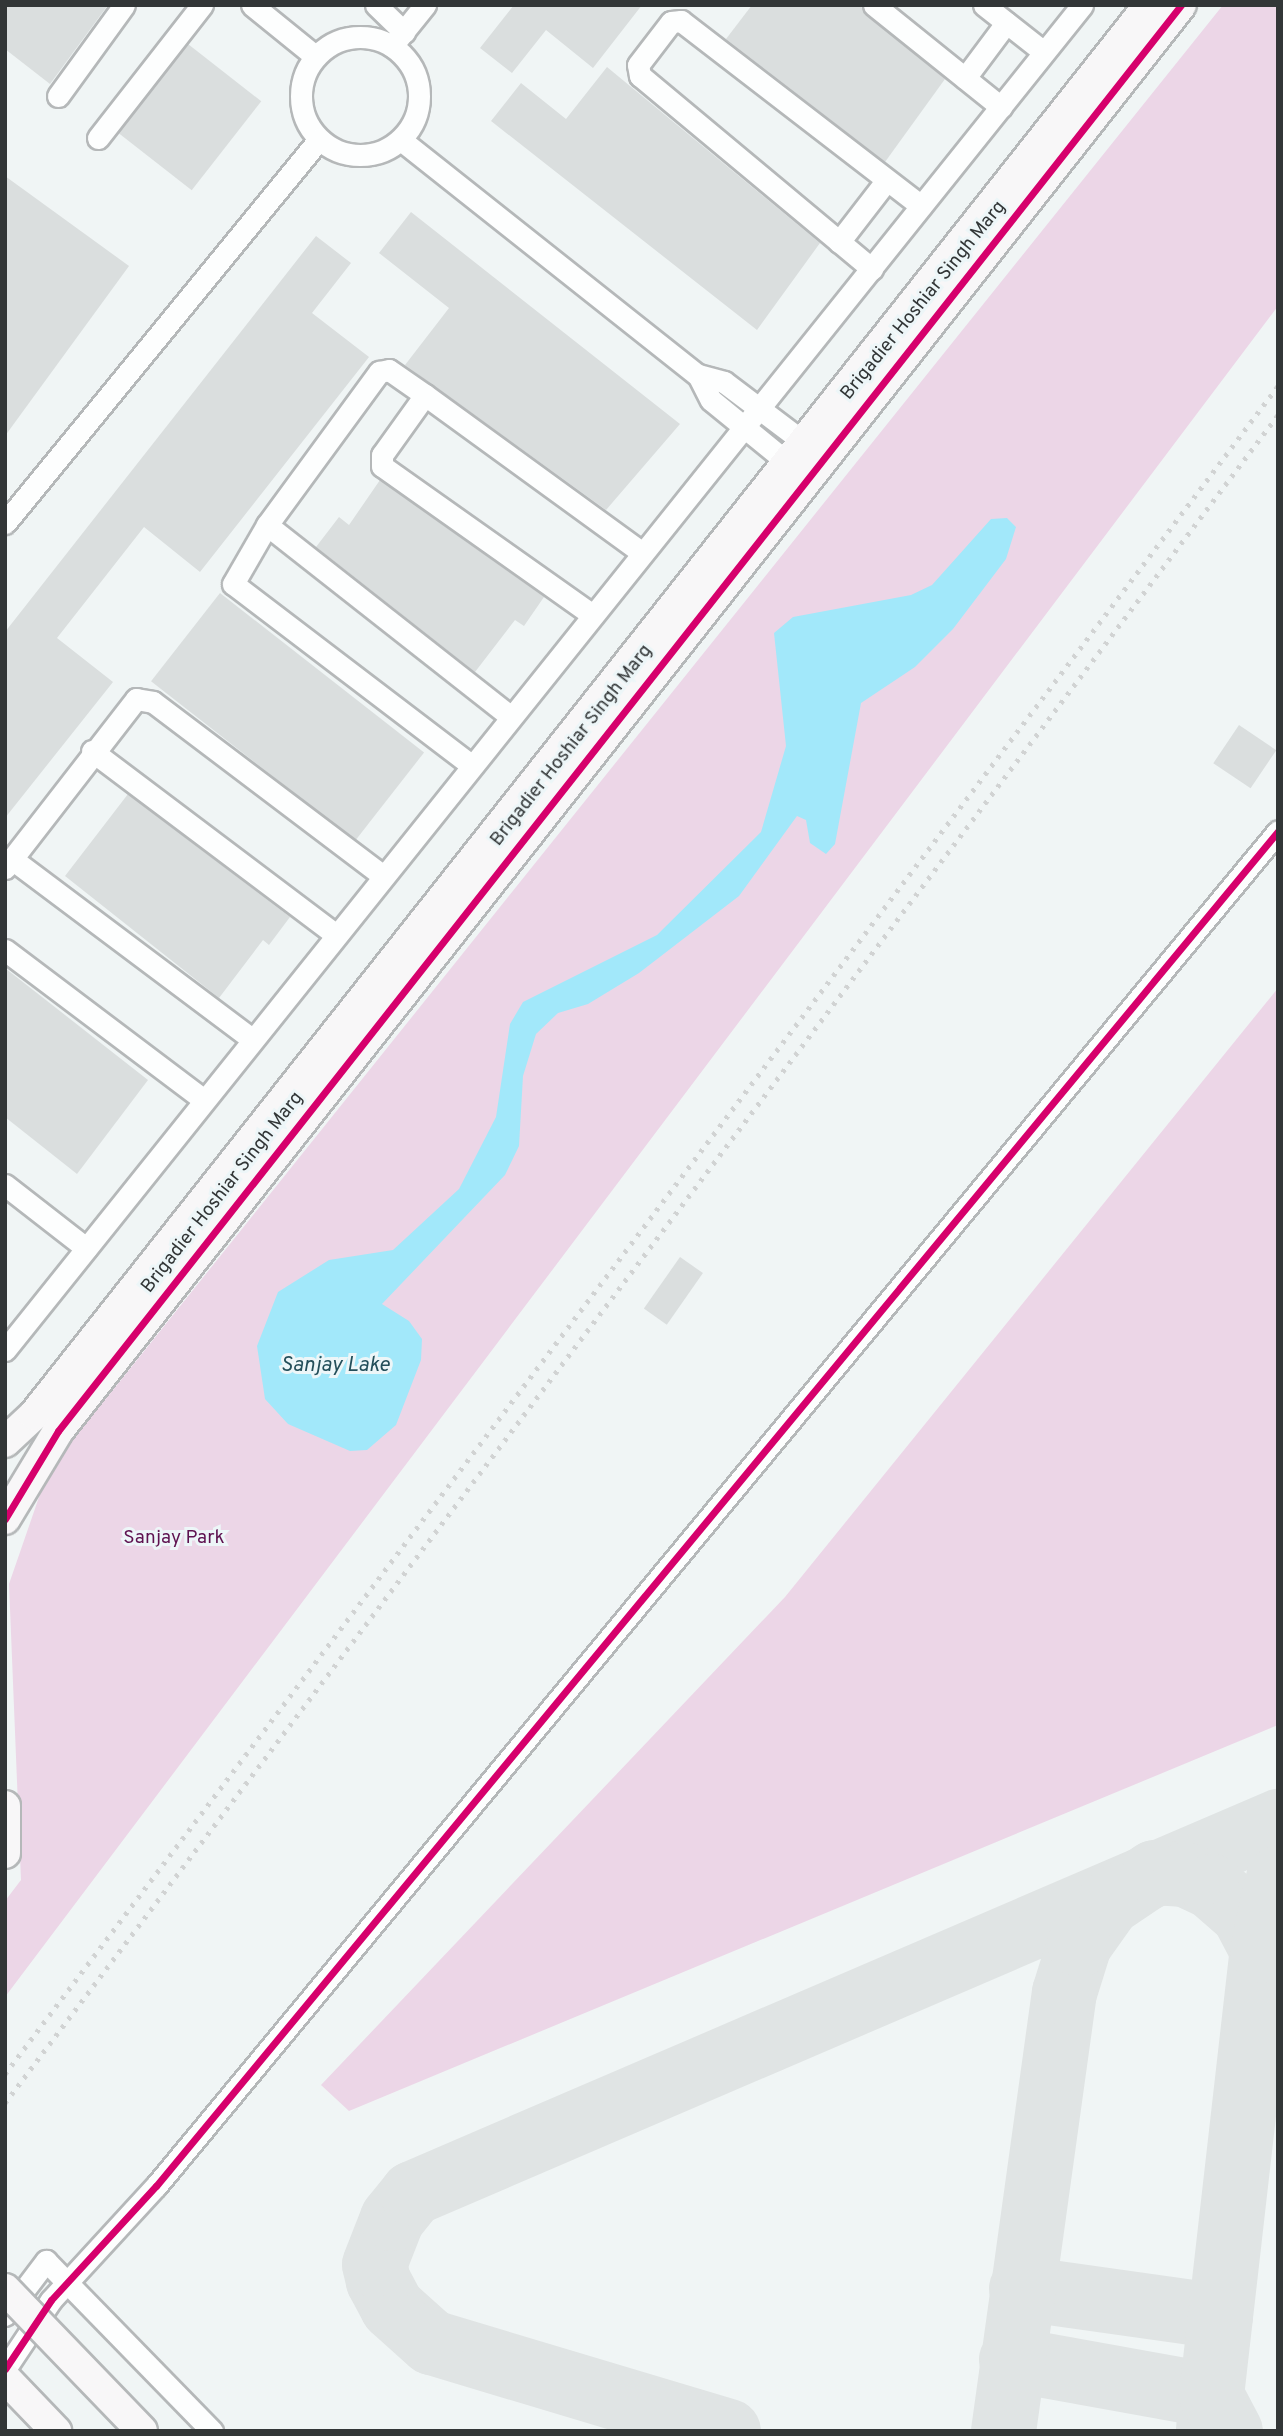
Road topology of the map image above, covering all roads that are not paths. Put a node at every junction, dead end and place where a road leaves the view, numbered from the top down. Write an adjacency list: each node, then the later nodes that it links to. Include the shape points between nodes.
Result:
1 (124, 5): 16 (street)
2 (202, 5): 18 (street)
3 (253, 5): 14 (street)
4 (376, 5): 12 (street)
5 (425, 5): 12 (street)
6 (874, 5): 15 (street)
7 (984, 5): 11 (street)
8 (1083, 5): 13 (street)
9 (1149, 5): 29 (street, Brigadier Hoshiar Singh Marg)
10 (1181, 5): 29 (street, Brigadier Hoshiar Singh Marg)
11 (1006, 23): 13 (street); 15 (street)
12 (398, 39): 14 (street, via 352,36); 20 (street, via 416,81 418,104)
13 (1044, 52): 17 (street)
14 (315, 56): 19 (street, via 300,96)
15 (965, 78): 17 (street)
16 (58, 96)
17 (1001, 107): 22 (street)
18 (98, 138)
19 (319, 139): 20 (street, via 346,153 366,154); 30 (street)
20 (401, 140): 25 (street)
21 (887, 180): 22 (street); 23 (street); 23 (street, via 681,21 671,22 638,65 640,76)
22 (921, 206): 24 (street)
23 (839, 242): 24 (street)
24 (872, 269): 27 (street)
25 (698, 375): 27 (street, via 724,382); 28 (street, via 711,400)
26 (425, 394): 31 (street, via 389,370 379,372); 32 (street); 33 (street, via 382,455 382,466)
27 (759, 406): 28 (street); 29 (street)
28 (743, 424): 29 (street); 32 (street)
29 (803, 458): 47 (street, Brigadier Hoshiar Singh Marg, via 34,1415); 48 (street, Brigadier Hoshiar Singh Marg, via 58,1431)
30 (5, 523)
31 (267, 525): 34 (street); 36 (street, via 234,573 240,594)
32 (641, 552): 33 (street)
33 (591, 614): 34 (street)
34 (510, 716): 36 (street)
35 (92, 751): 38 (street); 39 (street, via 129,704 153,702); 40 (street)
36 (471, 765): 39 (street)
37 (1278, 831): 51 (street, via 164,2176)
38 (8, 864): 42 (street)
39 (383, 876): 40 (street)
40 (336, 935): 42 (street)
41 (5, 950): 43 (street)
42 (253, 1040): 43 (street)
43 (204, 1100): 45 (street)
44 (5, 1185): 45 (street)
45 (86, 1248): 46 (street)
46 (5, 1350)
47 (5, 1442)
48 (5, 1519)
49 (5, 1806): 50 (street)
50 (5, 1853)
51 (67, 2284): 53 (street, via 46,2261); 54 (street); 58 (street)
52 (5, 2289): 57 (street, bridge)
53 (5, 2315)
54 (5, 2369)
55 (5, 2378): 56 (street)
56 (56, 2431)
57 (142, 2431)
58 (212, 2431)

